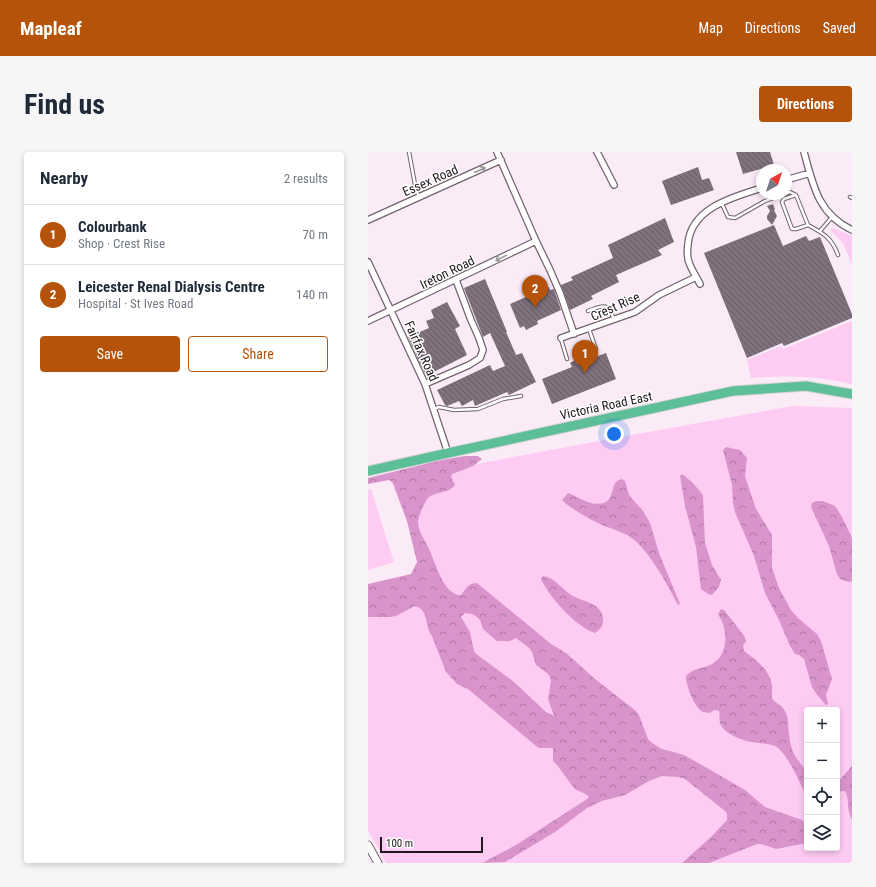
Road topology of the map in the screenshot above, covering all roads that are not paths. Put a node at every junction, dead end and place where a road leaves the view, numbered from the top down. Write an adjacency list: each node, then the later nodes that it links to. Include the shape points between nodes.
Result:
1 (409, 152): 11 (lane)
2 (497, 152): 5 (street)
3 (597, 152): 8 (street)
4 (804, 152): 6 (street)
5 (501, 160): 11 (street, Essex Road, one-way to 5); 18 (street)
6 (810, 173): 7 (street); 13 (street, via 819,200)
7 (792, 178)
8 (614, 185)
9 (756, 190): 12 (street)
10 (796, 195): 12 (lane, via 790,192 765,201 735,218 728,217); 15 (lane); 15 (lane, via 782,202 792,229)
11 (419, 197): 14 (street, Essex Road)
12 (722, 203): 21 (street, via 700,216 688,236 689,264)
13 (832, 216): 16 (street); 17 (lane)
14 (368, 220)
15 (808, 225): 17 (lane)
16 (852, 230)
17 (820, 231): 19 (lane, via 834,244)
18 (536, 241): 22 (street, Ireton Road, one-way to 22); 29 (street, via 558,287)
19 (838, 255)
20 (368, 262): 24 (street, Fairfax Road)
21 (696, 277): 23 (street); 26 (street, Crest Rise, via 659,295 635,312)
22 (456, 280): 24 (street, Ireton Road); 33 (street, via 483,350 480,358 469,365)
23 (700, 284)
24 (391, 311): 27 (street, Ireton Road); 33 (street, Fairfax Road)
25 (588, 311): 26 (lane, via 606,306)
26 (614, 320): 28 (street, Crest Rise)
27 (368, 322)
28 (589, 329): 29 (street, Crest Rise); 31 (lane)
29 (574, 334): 30 (street, Crest Rise)
30 (561, 338): 32 (lane)
31 (596, 349)
32 (567, 359)
33 (425, 384): 36 (street, Fairfax Road)
34 (852, 394): 37 (highway, Victoria Road East, via 806,386 733,391)
35 (521, 396): 36 (lane, via 503,399 478,409)
36 (434, 409): 37 (street, Fairfax Road)
37 (448, 452): 38 (highway, Victoria Road East)
38 (368, 472)
39 (368, 845): 40 (street)
40 (378, 863)

